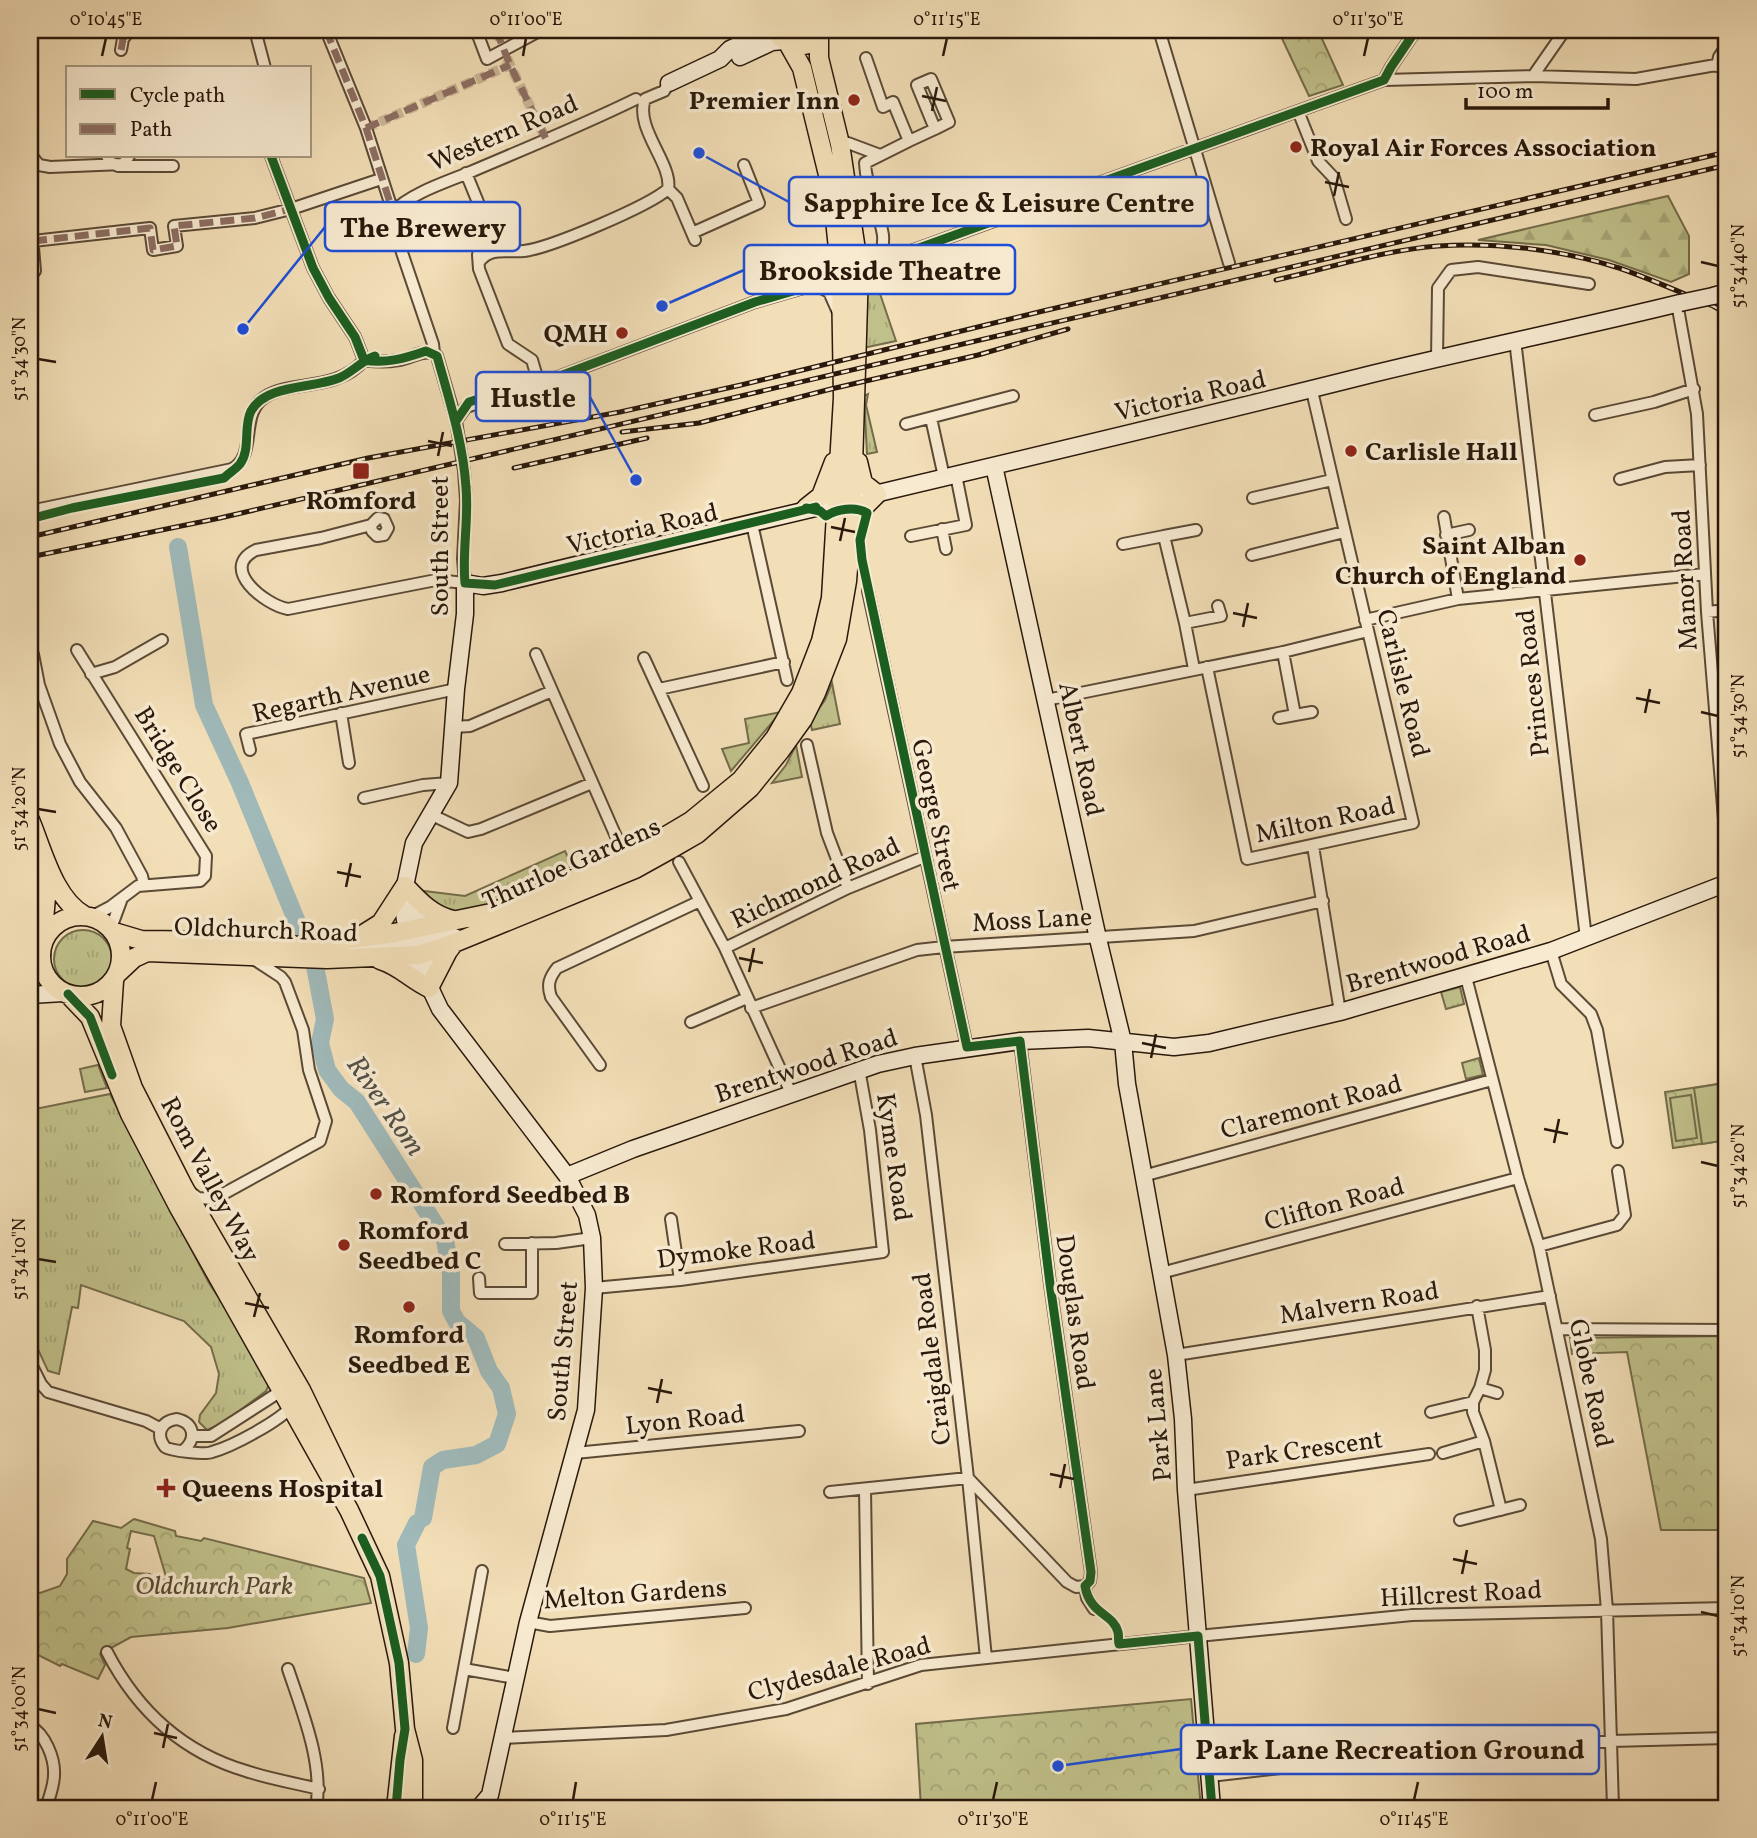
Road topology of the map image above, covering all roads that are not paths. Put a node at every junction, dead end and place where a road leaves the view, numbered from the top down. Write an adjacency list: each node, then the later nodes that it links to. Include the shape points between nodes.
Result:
1 (129, 30): 2 (street); 14 (street)
2 (152, 30)
3 (255, 30): 18 (street)
4 (326, 30): 36 (street, South Street)
5 (476, 30): 6 (street, via 487,59)
6 (541, 30)
7 (763, 30): 16 (street, Western Road)
8 (1159, 30): 27 (street)
9 (1416, 30): 20 (street)
10 (1565, 30): 19 (street)
11 (820, 33): 12 (main road, via 804,46); 26 (main road, via 819,58)
12 (783, 39): 16 (street, Western Road, via 736,59); 47 (main road, via 802,68 823,147)
13 (1727, 46): 17 (street, via 1719,57)
14 (121, 50)
15 (866, 58): 25 (street, via 883,107 893,102)
16 (720, 59): 21 (street, Western Road)
17 (1722, 64): 19 (street, via 1636,79)
18 (264, 66)
19 (1533, 76): 20 (street)
20 (1384, 80): 23 (street)
21 (669, 83): 22 (street, Western Road, via 664,91)
22 (640, 99): 35 (street, Western Road); 37 (street, via 653,145 669,177)
23 (1298, 111): 27 (street); 41 (street, via 1318,161 1334,178)
24 (935, 129): 25 (street)
25 (909, 141): 29 (street)
26 (840, 144): 29 (street); 43 (main road)
27 (1195, 148): 29 (street, via 880,259 884,237 865,163); 45 (street)
28 (30, 154): 31 (street, via 39,165 50,167 123,164)
29 (880, 155)
30 (108, 158): 34 (street, via 118,166)
31 (128, 158)
32 (272, 158): 38 (street)
33 (744, 165): 37 (street, via 759,203 693,237 677,198)
34 (173, 166)
35 (467, 173): 40 (street, Western Road, via 400,204); 44 (street, via 484,217)
36 (381, 178): 38 (street); 40 (street, South Street)
37 (668, 189): 44 (street, via 611,220 556,242 525,251 499,250)
38 (292, 209): 42 (street, via 255,218 174,226 177,246 153,250 150,228); 56 (street, via 320,282)
39 (30, 212): 42 (street)
40 (393, 212): 54 (street, South Street, via 392,223)
41 (1346, 219)
42 (33, 240): 46 (street, via 35,271)
43 (855, 240): 47 (main road); 65 (main road, via 858,347)
44 (479, 262): 57 (street, via 506,339 531,359)
45 (1229, 263)
46 (30, 275)
47 (841, 277): 49 (street); 52 (main road)
48 (1589, 284): 55 (street, via 1478,267 1451,270 1438,288)
49 (816, 285): 52 (street, via 829,292); 57 (street, via 755,302)
50 (1720, 294): 51 (street, Victoria Road, bridge)
51 (1678, 303): 53 (street, Victoria Road); 58 (street, Manor Road)
52 (842, 322): 65 (main road)
53 (1516, 340): 55 (street, Victoria Road); 93 (street, Princes Road)
54 (434, 353): 56 (street); 63 (street, South Street)
55 (1437, 359): 59 (street, Victoria Road)
56 (364, 360): 75 (street, via 338,378 270,393 262,399 249,417 244,454 236,468)
57 (539, 384): 63 (street, via 466,407)
58 (1694, 389): 61 (street); 66 (street, Manor Road)
59 (1312, 391): 67 (street, Victoria Road); 70 (street, Carlisle Road)
60 (1013, 396): 62 (street)
61 (1595, 415)
62 (932, 418): 64 (street); 68 (street)
63 (456, 421): 92 (street, South Street, via 466,488)
64 (906, 424)
65 (847, 426): 71 (main road, via 861,478); 73 (main road); 74 (main road, via 825,488)
66 (1700, 465): 69 (street, via 1665,467); 91 (street, Manor Road)
67 (994, 466): 68 (street, Victoria Road); 115 (street, Albert Road)
68 (950, 476): 71 (street, Victoria Road); 79 (street, via 966,525)
69 (1620, 479)
70 (1332, 480): 72 (street); 83 (street, Carlisle Road)
71 (877, 494): 73 (street, Victoria Road); 82 (main road)
72 (1253, 498)
73 (845, 500): 74 (street, Victoria Road); 82 (main road, Thurloe Gardens); 90 (main road, Thurloe Gardens)
74 (806, 508): 77 (street, Victoria Road); 90 (main road, via 820,511 830,523)
75 (30, 511)
76 (1444, 517): 86 (street)
77 (752, 524): 92 (street, Victoria Road, via 495,585); 107 (street)
78 (371, 525): 92 (street, via 256,550 244,562 246,580 269,603 288,609 436,580)
79 (942, 530): 84 (street); 88 (street)
80 (1196, 530): 85 (street)
81 (1469, 530): 86 (street)
82 (850, 532): 152 (main road, Thurloe Gardens, via 836,639 816,693 803,719 750,788 697,834 635,869)
83 (1344, 532): 89 (street); 100 (street, Carlisle Road)
84 (911, 536)
85 (1164, 536): 87 (street); 99 (street)
86 (1446, 536): 95 (street)
87 (1123, 544)
88 (946, 549)
89 (1252, 555)
90 (833, 561): 146 (main road, Thurloe Gardens, via 831,598 821,641 801,693 775,738 741,780 691,821 639,852 517,904)
91 (1705, 574): 93 (street); 98 (street, Manor Road)
92 (465, 583): 112 (street, South Street)
93 (1545, 589): 95 (street); 151 (street, Princes Road)
94 (865, 594): 136 (street, George Street)
95 (1458, 599): 100 (street)
96 (1218, 606): 99 (street, via 1221,616)
97 (1727, 610): 98 (street)
98 (1707, 612): 131 (street, Manor Road)
99 (1185, 623): 109 (street)
100 (1366, 626): 103 (street); 130 (street, Carlisle Road)
101 (162, 640): 110 (street, via 115,667)
102 (77, 650): 110 (street, Bridge Close)
103 (1283, 652): 108 (street); 118 (street)
104 (33, 654): 139 (street, via 42,697 60,744 80,782 116,828)
105 (536, 654): 114 (street)
106 (644, 658): 113 (street)
107 (784, 662): 111 (street); 113 (street)
108 (1207, 667): 109 (street); 133 (street, Milton Road, via 1247,859)
109 (1194, 669): 115 (street)
110 (91, 674): 139 (street, Bridge Close, via 206,856 205,876 200,881)
111 (787, 680)
112 (456, 689): 117 (street, Regarth Avenue); 120 (street, South Street)
113 (659, 689): 126 (street)
114 (552, 691): 120 (street, via 470,726); 125 (street)
115 (1046, 700): 150 (street, Albert Road)
116 (1312, 712): 118 (street)
117 (341, 713): 122 (street, Regarth Avenue, via 246,734); 123 (street)
118 (1295, 715): 119 (street)
119 (1279, 718)
120 (454, 727): 124 (street, South Street)
121 (807, 745): 141 (street, via 827,833)
122 (250, 750)
123 (349, 763)
124 (449, 783): 127 (street); 128 (street, South Street)
125 (592, 783): 128 (street, via 481,830 468,832); 132 (street)
126 (703, 786)
127 (364, 798)
128 (432, 815): 140 (street, South Street, via 414,843)
129 (30, 820): 145 (main road, via 60,892 76,911)
130 (1413, 823): 133 (street, Milton Road)
131 (1726, 827): 135 (street, Manor Road)
132 (618, 841)
133 (1313, 846): 144 (street)
134 (30, 850): 155 (main road, via 46,897)
135 (1727, 856)
136 (924, 857): 141 (street, Richmond Road); 153 (street, George Street)
137 (679, 862): 143 (street)
138 (1727, 883): 151 (street, Brentwood Road)
139 (144, 885): 142 (street, Bridge Close)
140 (405, 886): 146 (main road, via 426,908); 147 (street, South Street, via 410,906 417,912); 149 (main road, via 381,923)
141 (848, 888): 154 (street, Richmond Road)
142 (123, 898): 145 (street, Bridge Close); 148 (street)
143 (699, 901): 154 (street); 174 (street, via 557,968 552,975 551,997)
144 (1322, 901): 150 (street, Moss Lane, via 1194,931); 168 (street)
145 (88, 917): 148 (main road); 155 (main road, via 62,921 51,930)
146 (456, 920): 147 (main road, Thurloe Gardens)
147 (414, 929): 149 (main road, Oldchurch Road); 152 (street, via 428,939 449,935); 159 (street, South Street)
148 (112, 930): 157 (main road, Oldchurch Road, via 141,940 228,941); 161 (main road, via 122,958)
149 (358, 938): 157 (main road, Oldchurch Road)
150 (1098, 938): 153 (street, Moss Lane); 171 (street, Albert Road)
151 (1586, 938): 156 (street, Brentwood Road)
152 (457, 942): 159 (main road, Thurloe Gardens); 164 (main road)
153 (944, 947): 167 (street, Moss Lane, via 917,950); 172 (street, George Street)
154 (725, 948): 167 (street)
155 (42, 951): 163 (street, via 37,971); 165 (main road, via 45,976)
156 (1552, 951): 162 (street, Brentwood Road); 178 (street, via 1561,984 1591,1014 1597,1030)
157 (309, 952): 158 (main road, Oldchurch Road); 159 (street, via 402,943); 160 (main road, Oldchurch Road)
158 (243, 955): 161 (main road, Oldchurch Road, via 147,952); 183 (street, via 285,982 303,1030 309,1070 326,1121 320,1141 214,1199 198,1198)
159 (419, 955): 160 (main road, Oldchurch Road); 164 (street, South Street, via 415,968)
160 (376, 958): 164 (main road, via 399,968 410,979)
161 (116, 977): 165 (main road, via 100,992); 183 (main road, Rom Valley Way, via 111,1026 121,1060)
162 (1466, 977): 168 (street, Brentwood Road); 176 (street, Globe Road)
163 (30, 978)
164 (427, 982): 180 (street, South Street, via 440,1009)
165 (65, 994): 166 (street); 202 (main road, Rom Valley Way, via 90,1017 130,1114)
166 (30, 995)
167 (749, 1003): 169 (street, Moss Lane); 177 (street)
168 (1340, 1012): 171 (street, Brentwood Road, via 1209,1043 1174,1047)
169 (691, 1022)
170 (1020, 1041): 171 (street, Brentwood Road, via 1088,1038); 172 (street, Brentwood Road); 224 (street, Douglas Road, via 1091,1572)
171 (1123, 1042): 181 (street, Park Lane)
172 (967, 1047): 173 (street, Brentwood Road)
173 (915, 1056): 175 (street, Brentwood Road); 215 (street, Craigdale Road, via 926,1115)
174 (600, 1065)
175 (859, 1069): 177 (street, Brentwood Road); 189 (street, Kyme Road)
176 (1492, 1080): 181 (street, Claremont Road); 182 (street, Globe Road)
177 (791, 1093): 180 (street, Brentwood Road)
178 (1617, 1142)
179 (1618, 1171): 188 (street, via 1625,1215 1617,1225)
180 (567, 1176): 185 (street, South Street, via 587,1215)
181 (1143, 1176): 190 (street, Park Lane)
182 (1518, 1178): 188 (street, Globe Road); 190 (street, Clifton Road)
183 (184, 1188): 201 (main road, Rom Valley Way)
184 (671, 1219): 192 (street)
185 (592, 1238): 186 (street); 193 (street, South Street)
186 (532, 1243): 187 (street); 191 (street, via 532,1293 480,1293)
187 (505, 1244)
188 (1539, 1246): 194 (street, Globe Road)
189 (883, 1252): 192 (street, Dymoke Road)
190 (1161, 1273): 198 (street, Park Lane)
191 (479, 1278)
192 (680, 1280): 193 (street, Dymoke Road)
193 (594, 1288): 212 (street, South Street, via 586,1410)
194 (1549, 1296): 195 (street, Malvern Road); 196 (street, Globe Road)
195 (1477, 1306): 198 (street, Malvern Road); 200 (street, via 1485,1350)
196 (1557, 1329): 197 (street); 228 (street, Globe Road, via 1601,1539)
197 (1727, 1330)
198 (1176, 1355): 217 (street, Park Lane)
199 (30, 1362): 207 (street, via 48,1392)
200 (1480, 1388): 203 (street); 204 (street)
201 (301, 1390): 202 (street); 205 (street); 222 (main road, Rom Valley Way, via 347,1485)
202 (281, 1391): 205 (main road, Rom Valley Way); 209 (street, via 211,1436)
203 (1497, 1393)
204 (1473, 1402): 206 (street); 210 (street)
205 (291, 1408): 211 (street, via 210,1454); 222 (main road, Rom Valley Way)
206 (1431, 1412)
207 (160, 1429): 209 (street, via 172,1419 182,1419); 211 (street, via 165,1447)
208 (799, 1431): 212 (street, Lyon Road)
209 (193, 1436): 211 (street)
210 (1483, 1441): 213 (street); 220 (street)
211 (184, 1450)
212 (575, 1453): 229 (street, South Street)
213 (1443, 1453)
214 (1429, 1454): 217 (street, Park Crescent)
215 (968, 1478): 216 (street); 224 (street, via 1068,1582); 232 (street, Craigdale Road)
216 (864, 1489): 218 (street); 236 (street)
217 (1186, 1490): 230 (street, Park Lane)
218 (830, 1492)
219 (1520, 1505): 220 (street)
220 (1501, 1510): 221 (street)
221 (1460, 1520)
222 (362, 1538): 239 (main road, Rom Valley Way, via 380,1576 390,1617)
223 (482, 1571): 234 (street)
224 (1085, 1586): 227 (street)
225 (745, 1608): 229 (street, Melton Gardens, via 550,1626)
226 (1727, 1608): 228 (street, Hillcrest Road)
227 (1094, 1609)
228 (1607, 1610): 230 (street, Hillcrest Road, via 1412,1615); 242 (street, Globe Road)
229 (528, 1622): 235 (street, South Street)
230 (1193, 1637): 232 (street, Clydesdale Road, via 1118,1638); 243 (street, Park Lane)
231 (107, 1652): 244 (street, via 122,1680 159,1724 189,1746 246,1772)
232 (986, 1658): 236 (street, Clydesdale Road, via 921,1665)
233 (288, 1669): 244 (street, via 307,1724)
234 (464, 1669): 235 (street); 238 (street)
235 (515, 1678): 240 (street, South Street)
236 (868, 1684): 240 (street, Clydesdale Road, via 786,1709 666,1730)
237 (30, 1726): 245 (street, via 51,1753 54,1775)
238 (453, 1728)
239 (405, 1729): 247 (main road, Rom Valley Way); 248 (main road, Rom Valley Way, via 413,1760)
240 (503, 1738): 249 (street, South Street, via 490,1796)
241 (1727, 1738): 242 (street)
242 (1610, 1741): 243 (street, via 1494,1744); 251 (street, Globe Road)
243 (1210, 1776): 250 (street, Park Lane)
244 (319, 1789): 246 (street)
245 (46, 1808)
246 (316, 1808)
247 (396, 1808)
248 (413, 1808)
249 (479, 1808)
250 (1212, 1808)
251 (1613, 1808)

